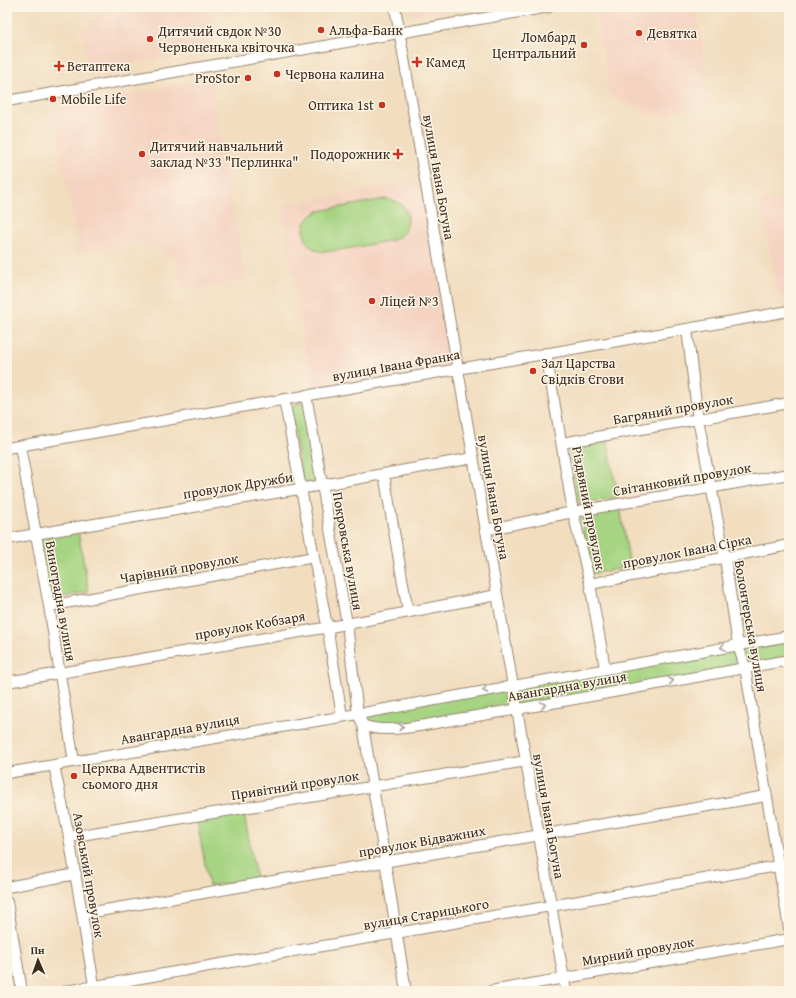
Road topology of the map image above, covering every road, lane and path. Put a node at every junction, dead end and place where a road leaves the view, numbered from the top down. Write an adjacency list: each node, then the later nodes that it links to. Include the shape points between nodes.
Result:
1 (396, 7): 3 (street, вулиця Івана Богуна)
2 (549, 7): 3 (street)
3 (399, 33): 4 (street); 8 (street, вулиця Івана Богуна)
4 (7, 101)
5 (789, 311): 6 (street, вулиця Івана Франка)
6 (687, 329): 7 (street, вулиця Івана Франка); 12 (street, Волонтерська вулиця)
7 (546, 353): 8 (street, вулиця Івана Франка); 13 (street, Різдвяний провулок)
8 (457, 369): 9 (street, вулиця Івана Франка); 16 (street, вулиця Івана Богуна)
9 (306, 395): 10 (street, вулиця Івана Франка); 19 (street, Покровська вулиця)
10 (284, 399): 14 (street, вулиця Івана Франка); 21 (street)
11 (789, 403): 12 (street, Багряний провулок)
12 (698, 419): 13 (street, Багряний провулок); 20 (street, Волонтерська вулиця)
13 (562, 443): 22 (street, Різдвяний провулок)
14 (20, 446): 15 (street, вулиця Івана Франка); 24 (street, Виноградна вулиця)
15 (7, 448)
16 (473, 458): 17 (street, провулок Дружби); 23 (street, вулиця Івана Богуна)
17 (384, 474): 19 (street, провулок Дружби); 32 (street)
18 (789, 474): 20 (street, Світанковий провулок)
19 (322, 485): 21 (street, провулок Дружби); 33 (street, Покровська вулиця)
20 (711, 487): 22 (street, Світанковий провулок); 28 (street, Волонтерська вулиця)
21 (301, 489): 24 (street, провулок Дружби); 27 (street)
22 (574, 512): 23 (street, Світанковий провулок); 29 (street, Різдвяний провулок)
23 (486, 530): 30 (street, вулиця Івана Богуна)
24 (34, 533): 25 (street, провулок Дружби); 31 (street, Виноградна вулиця)
25 (7, 539)
26 (789, 545): 28 (street, провулок Івана Сірка)
27 (314, 557): 31 (street, Чарівний провулок); 34 (street)
28 (725, 558): 29 (street, провулок Івана Сірка); 36 (street, Волонтерська вулиця)
29 (590, 584): 39 (street, Різдвяний провулок)
30 (497, 595): 32 (street, провулок Кобзаря); 42 (street, вулиця Івана Богуна)
31 (49, 606): 40 (street, Виноградна вулиця)
32 (408, 612): 33 (street, провулок Кобзаря)
33 (347, 624): 34 (street, провулок Кобзаря); 44 (street, Покровська вулиця)
34 (327, 626): 40 (street, провулок Кобзаря); 45 (street)
35 (789, 636): 36 (street, Авангардна вулиця)
36 (738, 644): 38 (street, Волонтерська вулиця); 39 (street, Авангардна вулиця, one-way to 39)
37 (789, 660): 38 (street, Авангардна вулиця)
38 (745, 667): 43 (street, Авангардна вулиця, one-way to 38); 52 (street, Волонтерська вулиця)
39 (605, 668): 42 (street, Авангардна вулиця)
40 (60, 673): 41 (street, провулок Кобзаря); 48 (street, Виноградна вулиця)
41 (7, 682)
42 (512, 684): 43 (street, вулиця Івана Богуна); 44 (street, Авангардна вулиця, one-way to 44)
43 (517, 710): 46 (street, Авангардна вулиця, one-way to 43, via 370,728 402,727); 47 (street, вулиця Івана Богуна)
44 (358, 714): 45 (street, Авангардна вулиця); 46 (street)
45 (342, 716): 48 (street, Авангардна вулиця)
46 (363, 725): 51 (street)
47 (526, 761): 51 (street, Привітний провулок); 53 (street, вулиця Івана Богуна)
48 (74, 762): 49 (street, Авангардна вулиця)
49 (54, 765): 50 (street, Авангардна вулиця); 54 (street, Азовський провулок)
50 (7, 773)
51 (372, 786): 54 (street, Привітний провулок); 55 (street)
52 (766, 796): 53 (street, провулок Відважних); 57 (street, Волонтерська вулиця)
53 (538, 835): 55 (street, провулок Відважних); 61 (street, вулиця Івана Богуна)
54 (69, 837): 58 (street, Азовський провулок)
55 (384, 862): 62 (street, провулок Відважних); 64 (street)
56 (789, 864): 57 (street, вулиця Старицького)
57 (778, 866): 61 (street, вулиця Старицького); 63 (street, Волонтерська вулиця)
58 (76, 874): 59 (street); 62 (street, Азовський провулок)
59 (7, 887)
60 (7, 902): 68 (street)
61 (551, 906): 64 (street, вулиця Старицького); 66 (street, вулиця Івана Богуна)
62 (82, 914): 67 (street, Азовський провулок)
63 (789, 928)
64 (396, 933): 67 (street, вулиця Старицького); 70 (street)
65 (789, 939): 66 (street, Мирний провулок)
66 (563, 978): 71 (street, Мирний провулок); 72 (street, вулиця Івана Богуна)
67 (95, 989): 69 (street, вулиця Старицького)
68 (22, 991)
69 (67, 991)
70 (406, 991)
71 (491, 991)
72 (566, 991)

